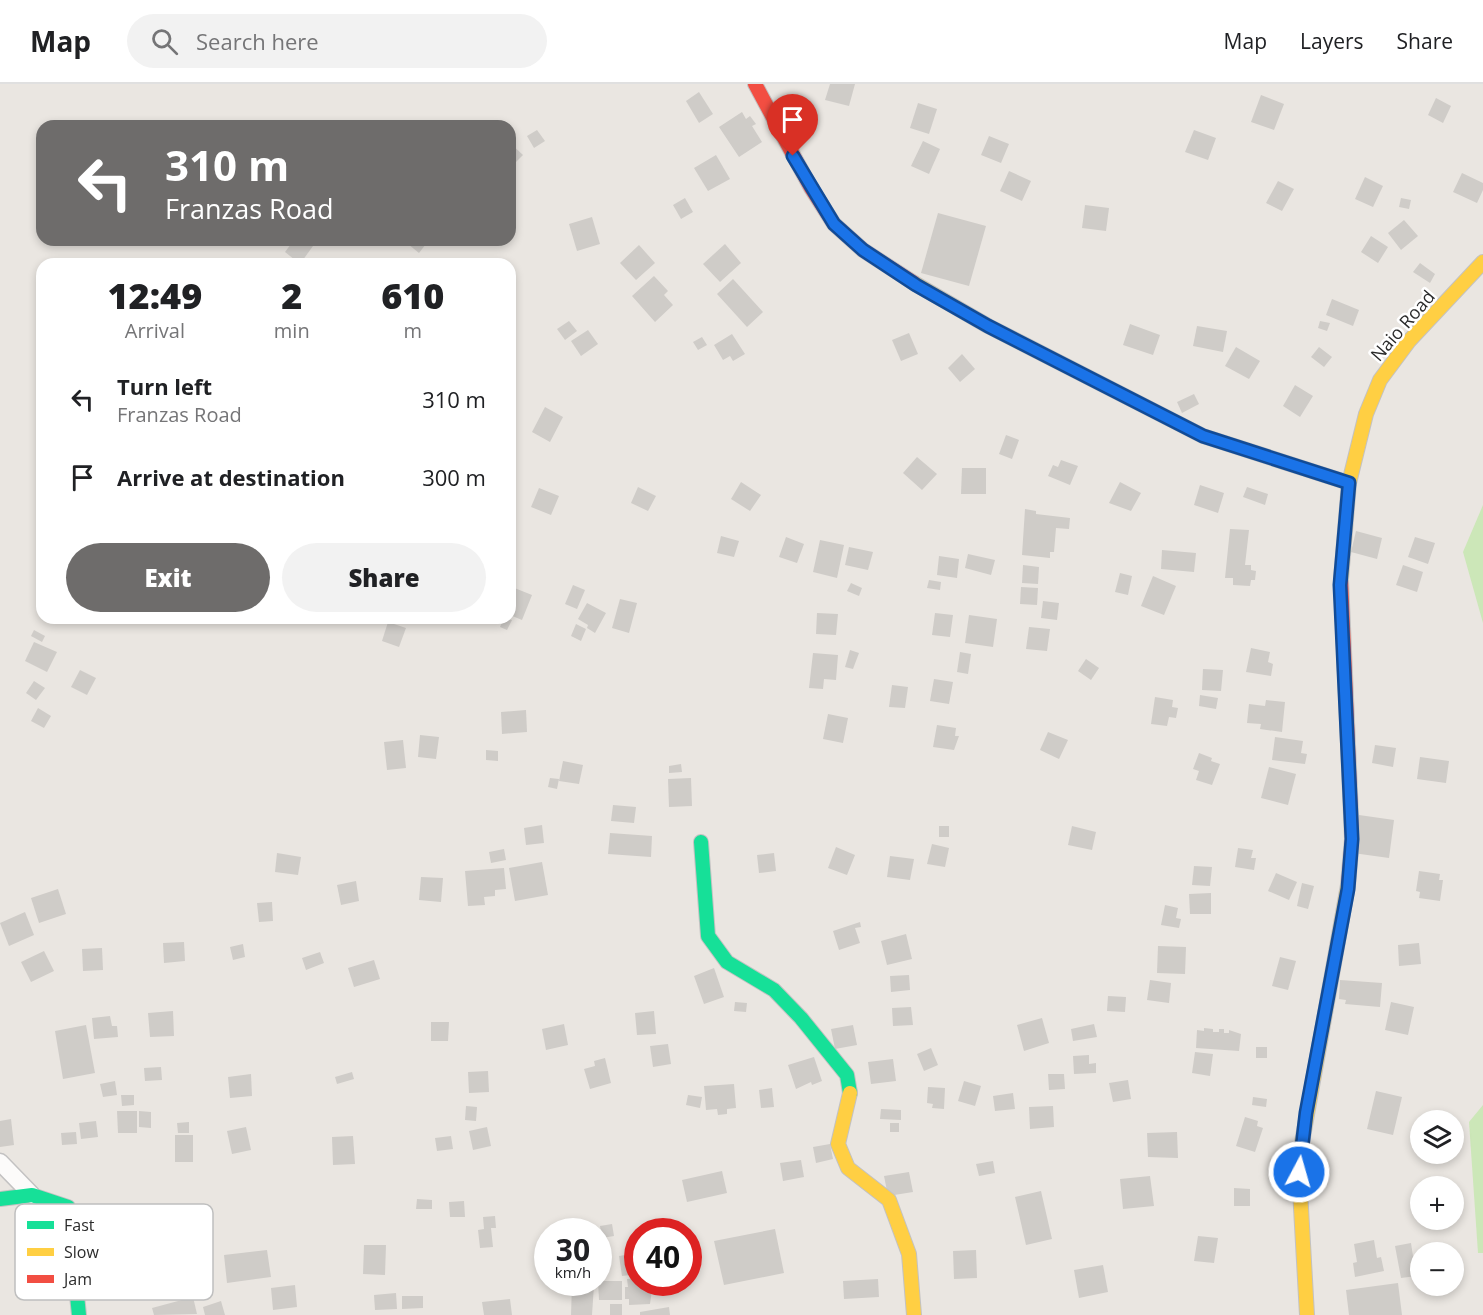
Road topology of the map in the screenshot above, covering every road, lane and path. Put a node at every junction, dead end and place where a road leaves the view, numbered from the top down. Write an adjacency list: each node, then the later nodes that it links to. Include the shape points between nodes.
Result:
1 (755, 84): 3 (street, via 834,224 898,274 988,326 1203,436)
2 (1483, 261): 3 (street, Naio Road, via 1409,341 1380,380 1366,414)
3 (1349, 483): 12 (street, Naio Road, via 1340,585 1352,839 1348,889 1301,1148)
4 (701, 842): 11 (street, via 708,936 727,962 774,990 847,1075 850,1091 838,1144 848,1168 889,1200 909,1254)
5 (0, 1162): 6 (street)
6 (32, 1195): 7 (street); 8 (street)
7 (0, 1199)
8 (59, 1204)
9 (77, 1300): 10 (street)
10 (79, 1315)
11 (914, 1315)
12 (1307, 1315)

